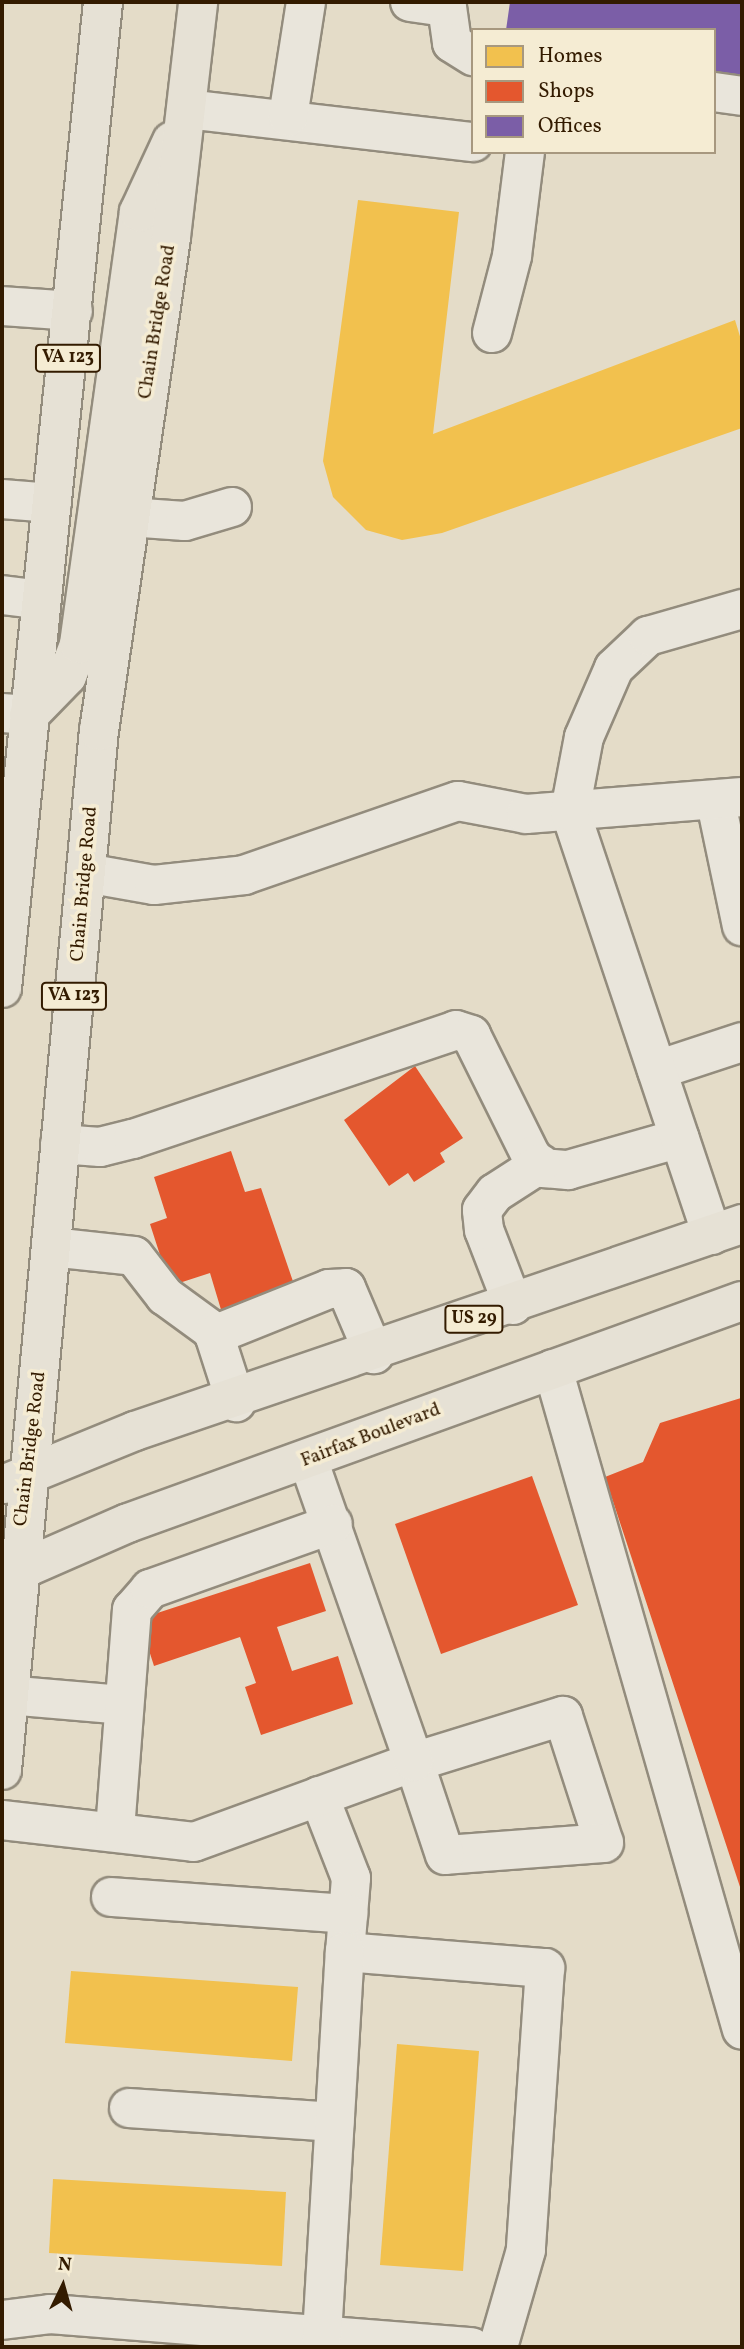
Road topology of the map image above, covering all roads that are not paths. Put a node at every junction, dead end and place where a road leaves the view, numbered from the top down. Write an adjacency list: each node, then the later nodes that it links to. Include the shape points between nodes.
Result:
1 (103, 2): 13 (main road, VA 123)
2 (198, 2): 8 (main road, Chain Bridge Road / VA 123)
3 (306, 2): 9 (street)
4 (410, 2): 5 (street, via 447,8 453,43)
5 (471, 55)
6 (716, 92): 7 (street)
7 (742, 96)
8 (187, 109): 9 (street); 18 (main road, Chain Bridge Road / VA 123); 22 (main road, via 139,212 79,644 67,676)
9 (288, 117): 10 (street)
10 (471, 142)
11 (525, 154): 14 (street, via 512,256)
12 (2, 306): 13 (street)
13 (73, 312): 16 (main road, VA 123)
14 (492, 334)
15 (2, 499): 16 (street)
16 (52, 503): 20 (main road, VA 123)
17 (232, 507): 18 (street, via 185,521)
18 (128, 517): 25 (main road, Chain Bridge Road / VA 123)
19 (2, 595): 20 (street)
20 (41, 600): 22 (main road, VA 123)
21 (742, 609): 24 (street, via 648,636 614,668 584,737)
22 (15, 714): 27 (main road, VA 123)
23 (729, 800): 24 (street); 26 (street)
24 (570, 811): 25 (street, via 526,814 458,801 244,875 154,885); 29 (street)
25 (86, 873): 31 (main road, Chain Bridge Road / VA 123)
26 (742, 926)
27 (2, 988)
28 (742, 1042): 29 (street)
29 (657, 1070): 30 (street)
30 (680, 1138): 32 (street, via 568,1170); 33 (street)
31 (60, 1144): 32 (street, via 100,1147 133,1139 456,1030 471,1035); 34 (main road, Chain Bridge Road / VA 123)
32 (540, 1164): 36 (street, via 495,1193 482,1210 484,1230)
33 (727, 1230): 36 (main road, US 29)
34 (51, 1247): 37 (street, via 134,1256 165,1296); 42 (main road, Chain Bridge Road / VA 123)
35 (742, 1301): 39 (main road, Fairfax Boulevard)
36 (513, 1306): 38 (main road, US 29)
37 (214, 1335): 38 (street, via 329,1289 346,1288); 40 (street)
38 (373, 1354): 40 (main road, US 29)
39 (553, 1369): 41 (main road, Fairfax Boulevard); 55 (street)
40 (236, 1402): 42 (main road, US 29, via 135,1431)
41 (308, 1460): 43 (street); 44 (main road, Fairfax Boulevard, via 128,1523)
42 (14, 1480): 44 (main road, Chain Bridge Road / VA 123)
43 (333, 1524): 46 (street, via 150,1590 132,1610); 47 (street)
44 (9, 1575): 45 (main road, Chain Bridge Road / VA 123)
45 (7, 1695): 46 (street); 48 (main road, Chain Bridge Road / VA 123)
46 (124, 1705): 51 (street)
47 (414, 1762): 47 (street, via 563,1716 604,1843 445,1855); 49 (street)
48 (2, 1770)
49 (319, 1796): 51 (street, via 194,1842); 53 (street, via 351,1878)
50 (2, 1821): 51 (street)
51 (115, 1830)
52 (111, 1897): 53 (street)
53 (348, 1914): 54 (street)
54 (345, 1952): 57 (street); 61 (street, via 545,1968 526,2250)
55 (742, 2030)
56 (129, 2108): 57 (street)
57 (335, 2122): 59 (street)
58 (2, 2320): 59 (street, via 50,2314)
59 (322, 2336): 60 (street)
60 (472, 2347)
61 (498, 2347)

